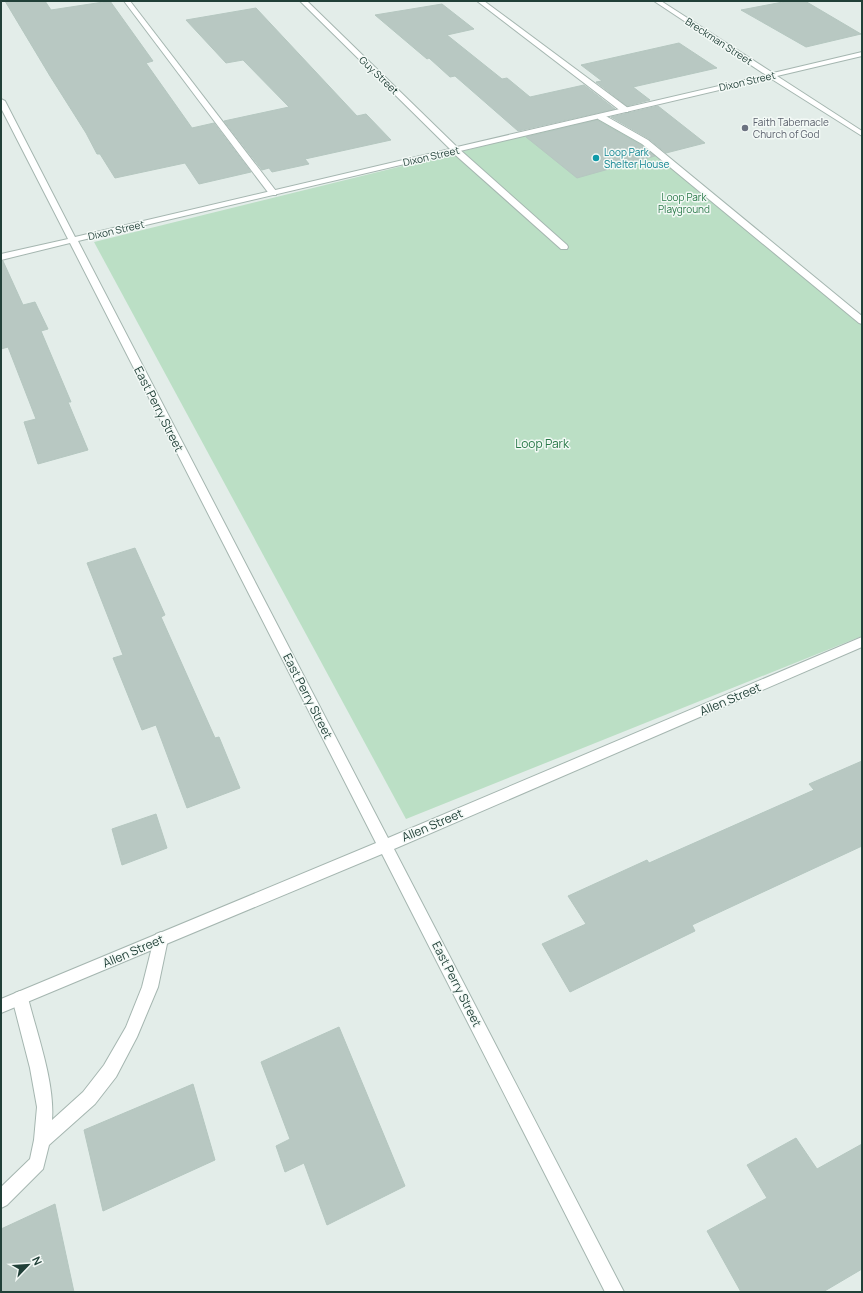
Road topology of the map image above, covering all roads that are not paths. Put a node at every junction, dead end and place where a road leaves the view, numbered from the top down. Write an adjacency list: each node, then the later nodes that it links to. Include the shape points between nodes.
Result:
1 (127, 1): 12 (street)
2 (302, 1): 11 (street, Guy Street)
3 (480, 1): 8 (street)
4 (657, 1): 6 (street, Breckman Street)
5 (862, 54): 6 (street, Dixon Street)
6 (772, 76): 8 (street, Dixon Street); 10 (street, Breckman Street)
7 (1, 101): 13 (street, East Perry Street)
8 (625, 110): 9 (street, Dixon Street)
9 (600, 117): 11 (street, Dixon Street); 16 (street, via 645,142)
10 (862, 134)
11 (455, 150): 12 (street, Dixon Street); 14 (street, Guy Street)
12 (273, 193): 13 (street, Dixon Street)
13 (73, 241): 15 (street, Dixon Street); 18 (street, East Perry Street)
14 (564, 247)
15 (1, 257)
16 (862, 321)
17 (862, 642): 18 (street, Allen Street)
18 (385, 846): 19 (street, Allen Street); 24 (street, East Perry Street)
19 (161, 939): 20 (street, Allen Street); 22 (street, via 150,987 132,1032 110,1071 89,1098)
20 (20, 998): 21 (street, Allen Street); 22 (street, via 45,1107)
21 (1, 1006)
22 (42, 1140): 23 (street, via 37,1163)
23 (1, 1199)
24 (615, 1292)

